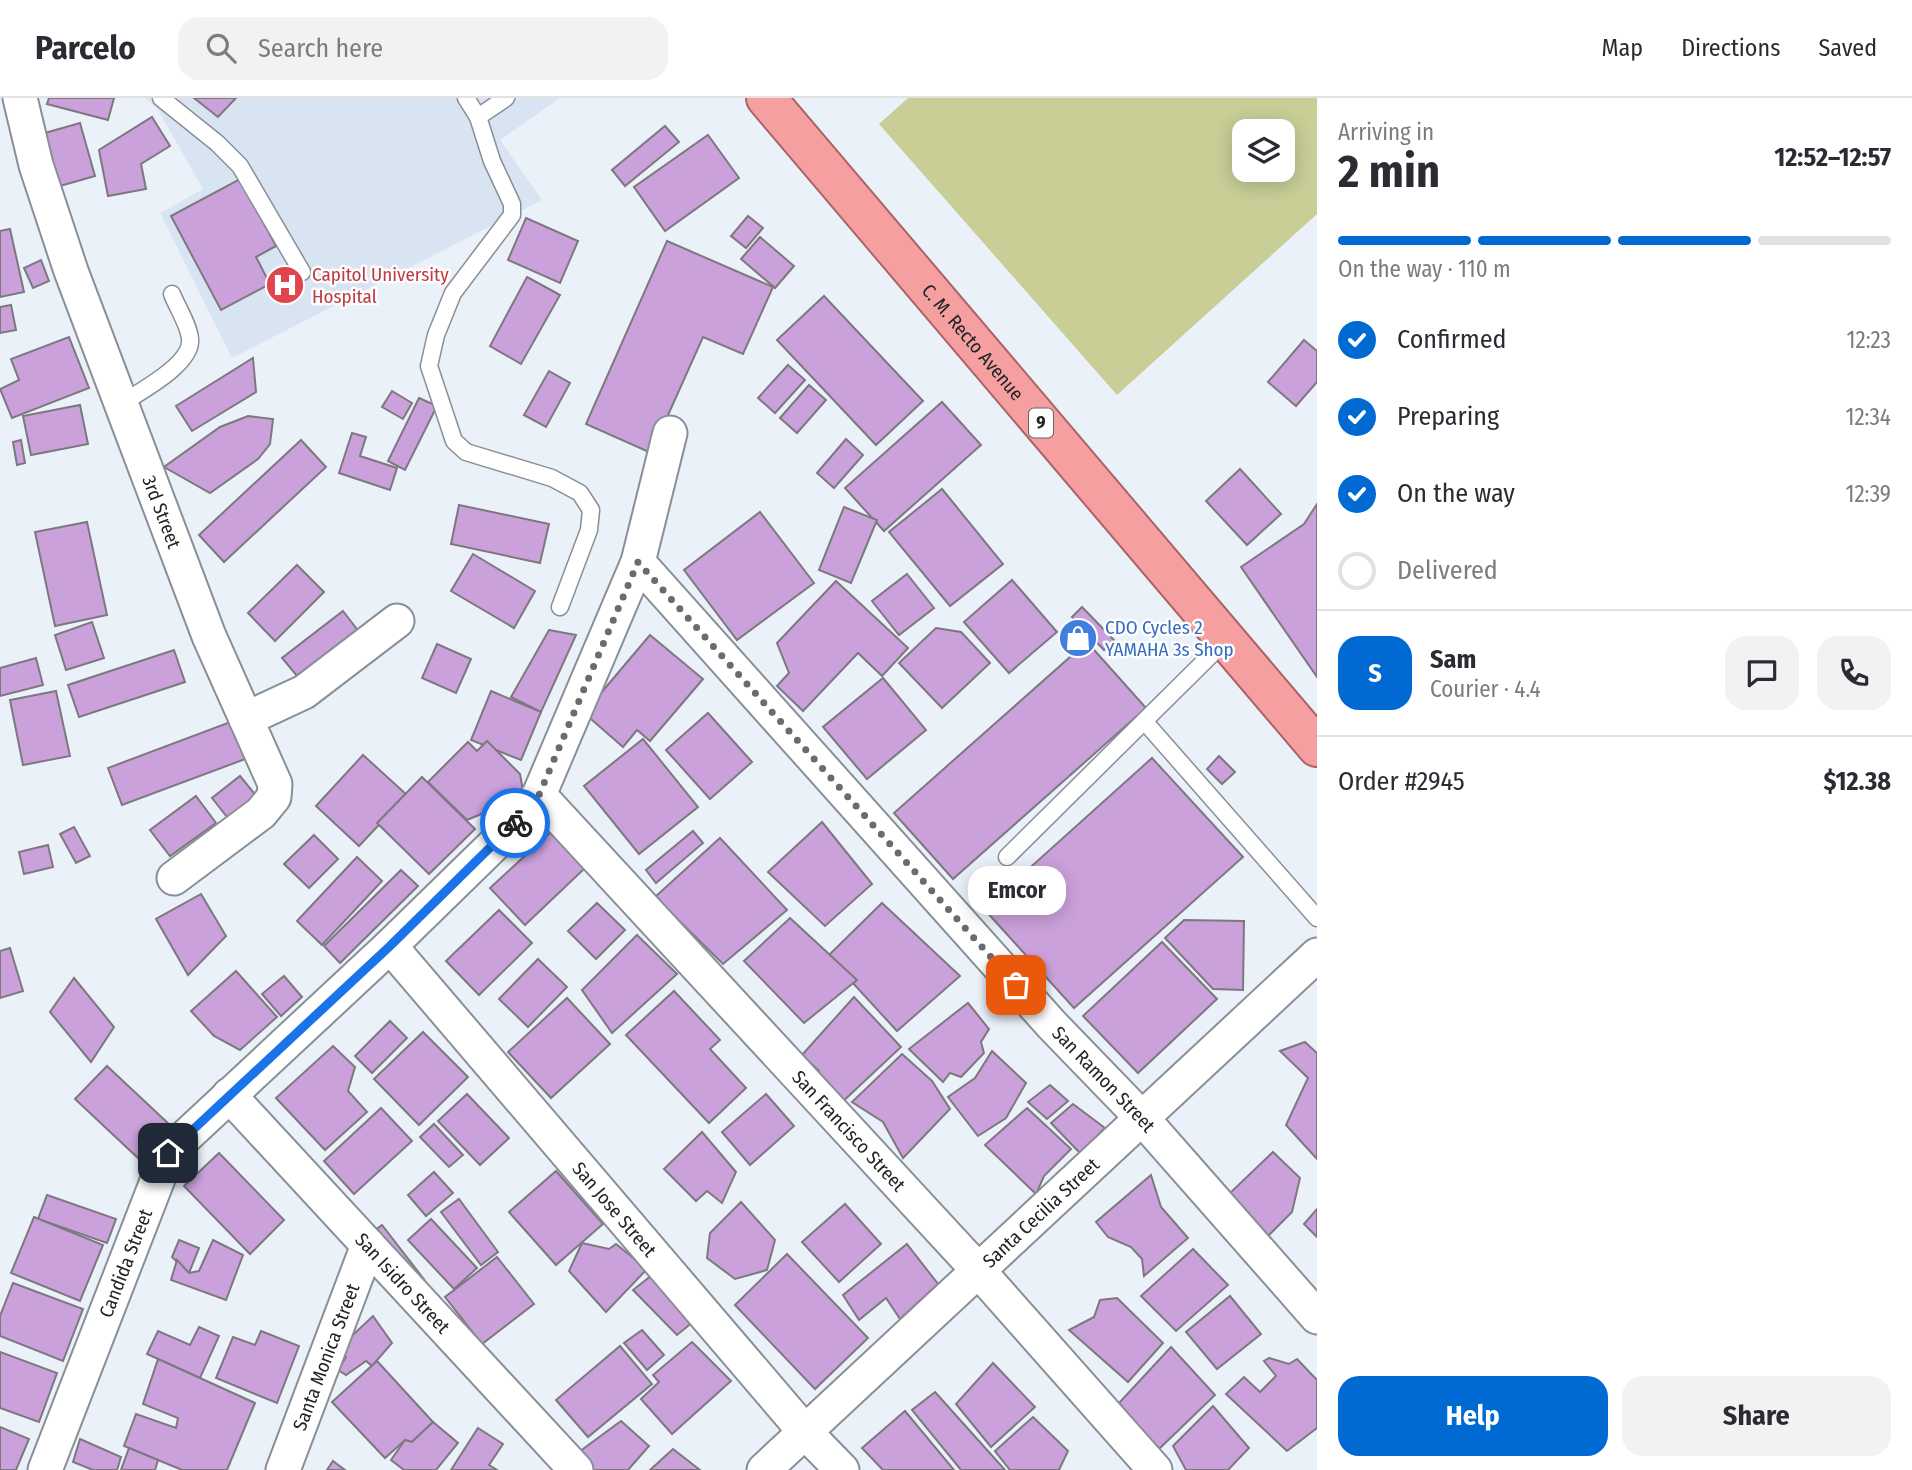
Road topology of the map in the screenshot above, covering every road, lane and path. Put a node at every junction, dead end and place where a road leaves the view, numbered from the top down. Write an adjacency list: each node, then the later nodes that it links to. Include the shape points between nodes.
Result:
1 (20, 98): 9 (street, 3rd Street, via 45,192)
2 (162, 98): 7 (lane, via 240,166)
3 (466, 98): 6 (lane)
4 (506, 98): 6 (lane)
5 (766, 98): 14 (highway, C. M. Recto Avenue / 9)
6 (478, 117): 12 (lane, via 512,204 512,215 453,293 429,366 454,441 466,452 552,478 580,493 591,510 589,530)
7 (302, 272)
8 (172, 294): 9 (lane, via 191,340 187,353 179,365)
9 (121, 404): 15 (street, 3rd Street, via 209,636)
10 (670, 433): 11 (street, Candida Street)
11 (638, 562): 18 (street, Candida Street); 25 (street, San Ramon Street, via 1052,1025)
12 (559, 607)
13 (397, 621): 15 (street, via 304,692)
14 (1225, 641): 16 (lane); 17 (highway, C. M. Recto Avenue / 9)
15 (246, 719): 20 (street, 3rd Street, via 275,784 274,797 261,813)
16 (1145, 722): 19 (lane); 21 (lane)
17 (1317, 747)
18 (539, 795): 22 (street, Candida Street); 27 (street, San Francisco Street)
19 (1007, 857)
20 (174, 878)
21 (1317, 918)
22 (390, 946): 24 (street, Candida Street); 29 (street, San Jose Street)
23 (1317, 955): 25 (street, Santa Cecilia Street)
24 (229, 1095): 26 (street, San Isidro Street); 30 (street, Candida Street, via 177,1142 160,1170)
25 (1141, 1116): 27 (street, Santa Cecilia Street); 28 (street, San Ramon Street)
26 (368, 1245): 31 (street, Santa Monica Street); 32 (street, San Isidro Street)
27 (977, 1269): 29 (street, Santa Cecilia Street); 35 (street, San Francisco Street)
28 (1317, 1317)
29 (806, 1433): 33 (street, Santa Cecilia Street); 34 (street, San Jose Street)
30 (45, 1470)
31 (283, 1470)
32 (576, 1470)
33 (764, 1470)
34 (842, 1470)
35 (1155, 1470)

